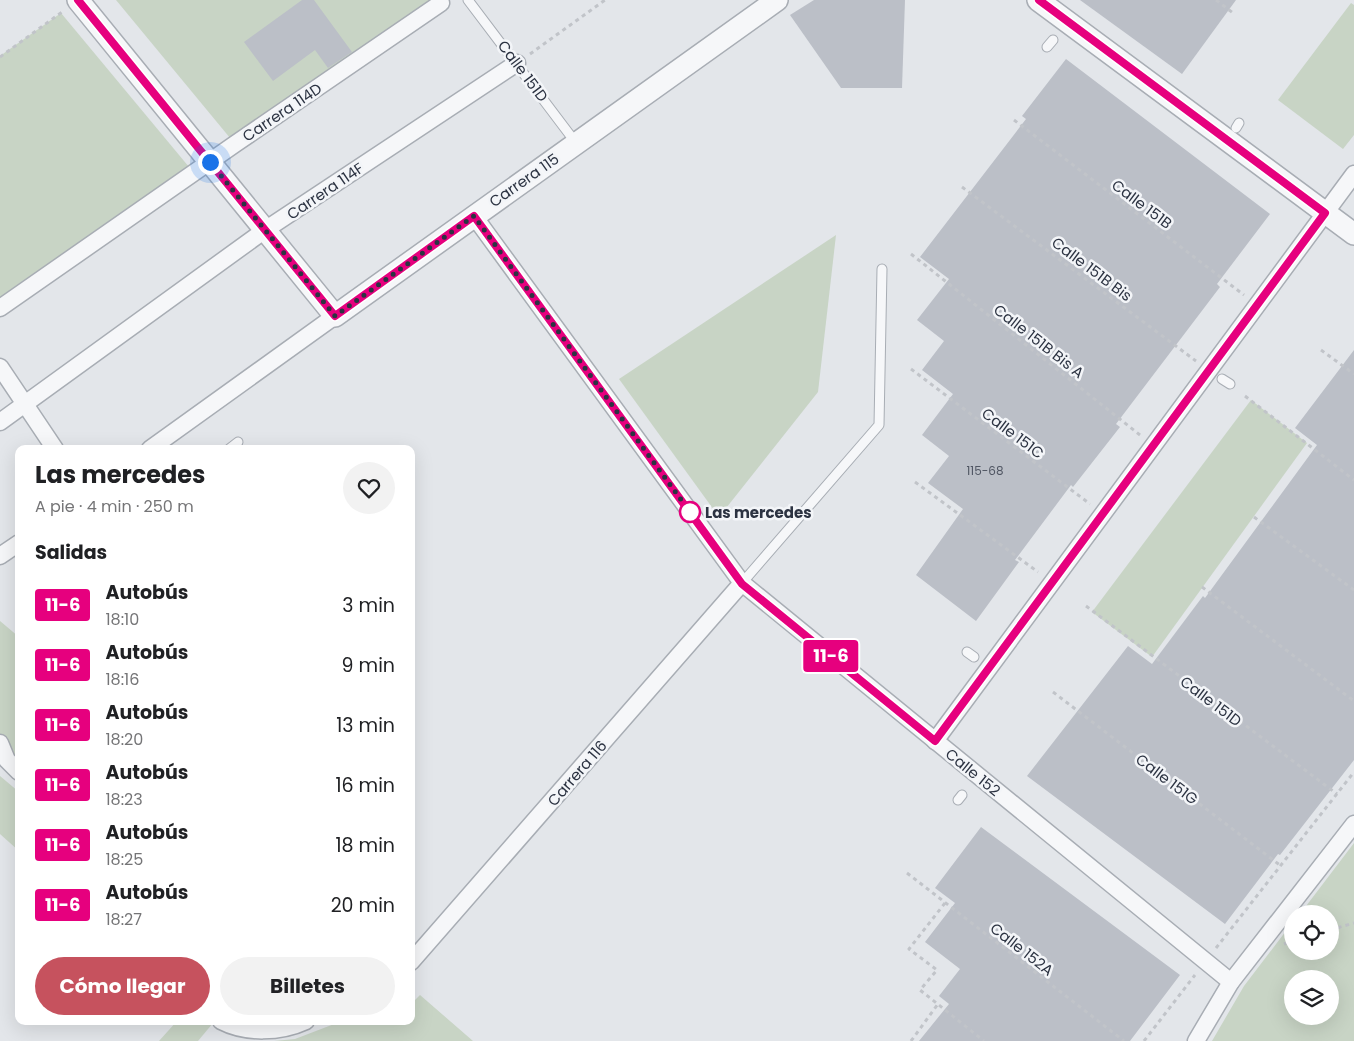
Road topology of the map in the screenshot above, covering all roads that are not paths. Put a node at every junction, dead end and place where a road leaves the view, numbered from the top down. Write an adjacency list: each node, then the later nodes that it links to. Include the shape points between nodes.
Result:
1 (78, 0): 8 (street)
2 (468, 0): 6 (lane, Calle 151D)
3 (777, 0): 7 (street, Carrera 115)
4 (1038, 0): 10 (street)
5 (441, 3): 8 (street, Carrera 114D)
6 (517, 63): 7 (lane, Calle 151D); 12 (street, Carrera 114F)
7 (576, 143): 11 (street, Carrera 115)
8 (210, 162): 12 (street); 15 (street, Carrera 114D)
9 (1354, 174): 10 (street)
10 (1325, 213): 13 (street); 27 (street)
11 (474, 216): 16 (street, Carrera 115); 26 (street, Calle 152)
12 (265, 230): 16 (street); 18 (street, Carrera 114F)
13 (1354, 234)
14 (882, 269): 26 (lane, via 879,425)
15 (0, 308)
16 (335, 316): 22 (street, Carrera 115)
17 (0, 366): 18 (street)
18 (26, 404): 19 (street, Carrera 114F); 21 (street)
19 (0, 422)
20 (238, 442): 23 (lane)
21 (52, 445)
22 (156, 445)
23 (234, 445)
24 (15, 546): 25 (street)
25 (0, 556)
26 (742, 584): 27 (street, Calle 152); 31 (street, Carrera 116)
27 (935, 741): 32 (street, Calle 152)
28 (0, 743): 29 (street, via 7,760)
29 (15, 768)
30 (1354, 824): 32 (street)
31 (415, 957)
32 (1231, 982): 35 (street)
33 (228, 1025): 34 (street, via 264,1031)
34 (289, 1025)
35 (1196, 1041)

